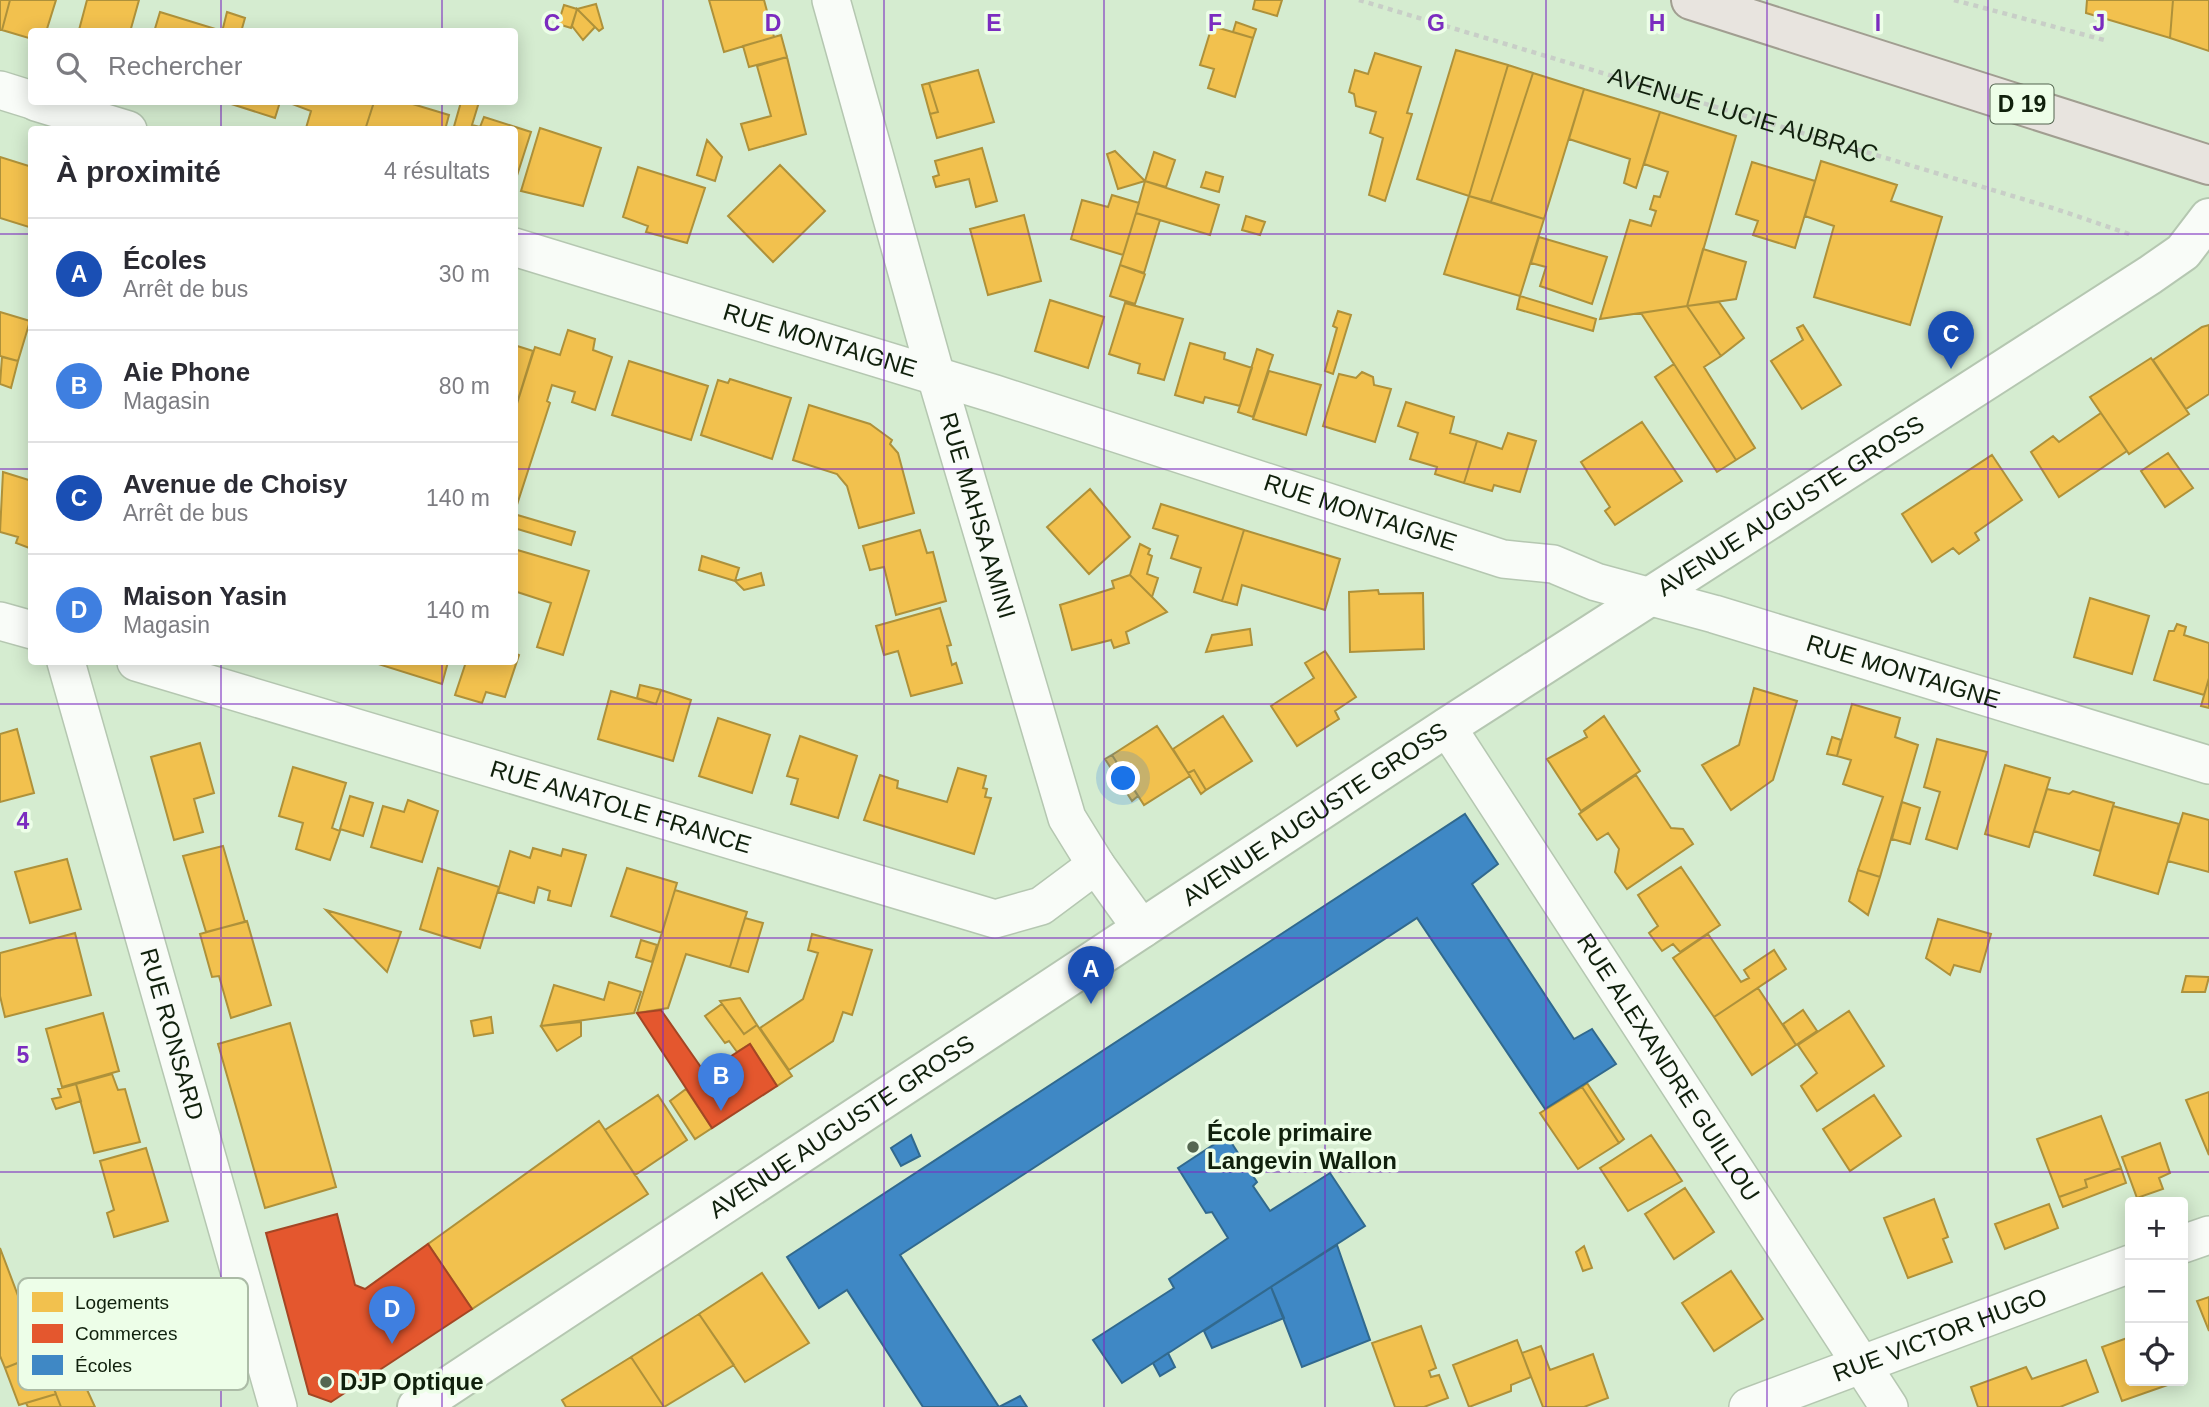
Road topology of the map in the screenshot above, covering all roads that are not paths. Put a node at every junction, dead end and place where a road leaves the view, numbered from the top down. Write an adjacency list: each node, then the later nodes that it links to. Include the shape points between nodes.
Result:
1 (831, 0): 10 (street, RUE MAHSA AMINI)
2 (1691, 0): 7 (main road, D 19)
3 (0, 90): 4 (street)
4 (28, 99)
5 (47, 105): 6 (street)
6 (115, 126)
7 (2209, 165)
8 (2209, 218): 11 (street, AVENUE AUGUSTE GROSS, via 2183,252 2150,275)
9 (518, 248): 10 (street, RUE MONTAIGNE)
10 (936, 376): 11 (street, RUE MONTAIGNE, via 1503,559 1553,564); 18 (street, RUE MAHSA AMINI, via 1067,818)
11 (1652, 597): 16 (street, AVENUE AUGUSTE GROSS); 17 (street, RUE MONTAIGNE)
12 (0, 621): 13 (street)
13 (28, 630)
14 (67, 665): 23 (street, RUE RONSARD)
15 (146, 665): 18 (street, RUE ANATOLE FRANCE, via 995,919 1041,906)
16 (1447, 727): 19 (street, AVENUE AUGUSTE GROSS); 25 (street, RUE ALEXANDRE GUILLOU)
17 (2209, 765)
18 (1096, 865): 19 (street, RUE MAHSA AMINI)
19 (1142, 929): 27 (street, AVENUE AUGUSTE GROSS)
20 (2209, 1234): 21 (street)
21 (2188, 1242)
22 (2125, 1266): 25 (street, RUE VICTOR HUGO)
23 (241, 1278)
24 (248, 1302): 26 (street, RUE RONSARD)
25 (1860, 1364): 28 (street, RUE VICTOR HUGO); 29 (street, RUE ALEXANDRE GUILLOU)
26 (278, 1407)
27 (417, 1407)
28 (1748, 1407)
29 (1889, 1407)

